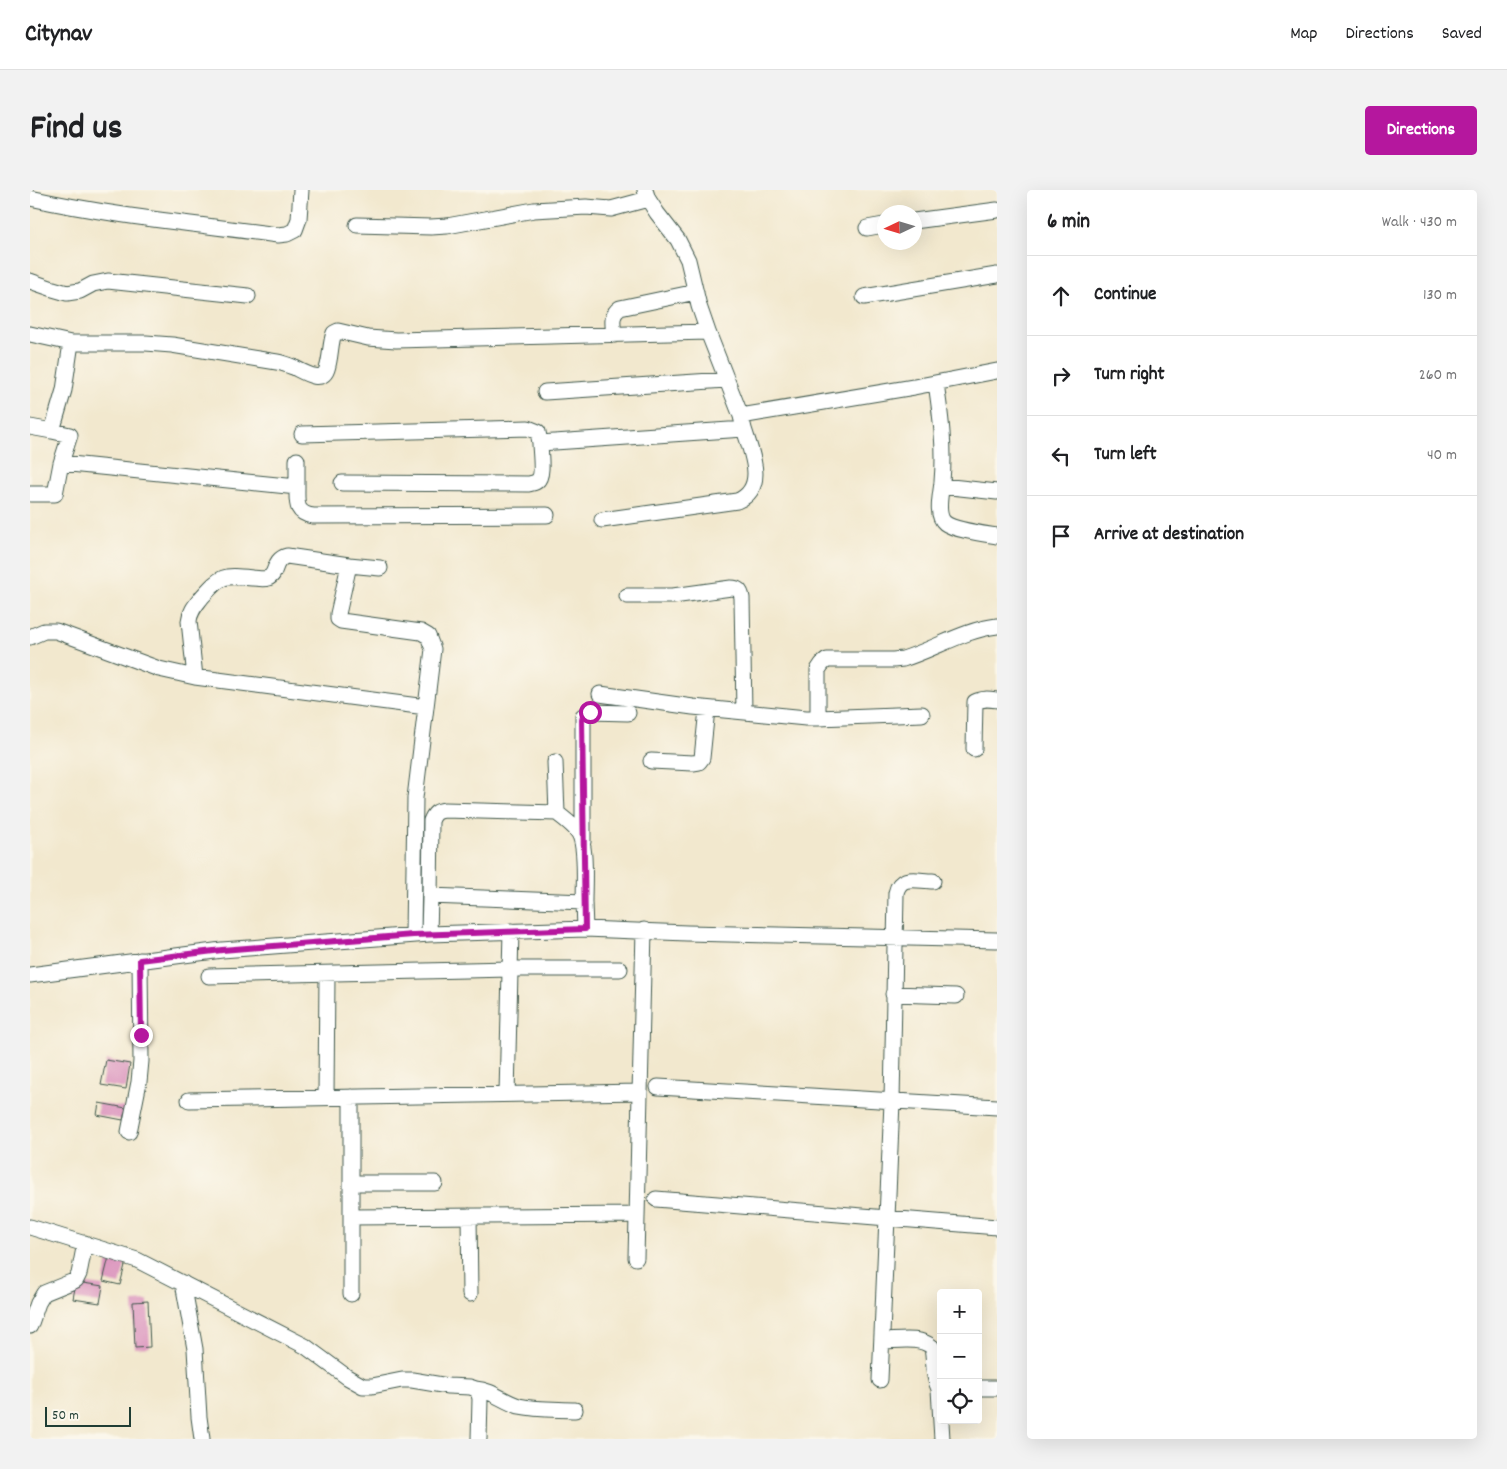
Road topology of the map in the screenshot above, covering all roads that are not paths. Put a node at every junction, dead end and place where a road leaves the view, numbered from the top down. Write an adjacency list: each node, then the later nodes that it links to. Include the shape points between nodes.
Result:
1 (301, 190): 3 (street, via 295,230 278,236)
2 (647, 194): 6 (street, via 611,209 534,210 447,226); 11 (street, via 678,240 688,260)
3 (30, 198)
4 (997, 210): 5 (street)
5 (922, 220)
6 (357, 225)
7 (877, 227): 8 (street)
8 (867, 228)
9 (997, 275): 13 (street)
10 (30, 281): 12 (street, via 67,293 108,281)
11 (696, 292): 14 (street); 16 (street, via 620,308 613,315)
12 (248, 296)
13 (864, 297)
14 (708, 332): 16 (street); 19 (street)
15 (30, 334): 17 (street)
16 (614, 335): 17 (street, via 396,340 338,331 332,339 327,370 318,376 278,362 172,346)
17 (71, 343): 24 (street, via 64,390)
18 (997, 371): 20 (street)
19 (726, 380): 21 (street); 22 (street)
20 (936, 383): 22 (street); 30 (street, via 944,439)
21 (545, 392)
22 (742, 423): 26 (street); 35 (street, via 755,464 752,489 745,497 737,501)
23 (30, 427): 24 (street)
24 (52, 431): 28 (street, via 70,435)
25 (302, 434): 26 (street, via 528,428 538,432)
26 (540, 443): 29 (street, via 541,473 536,482 529,484)
27 (297, 460): 31 (street)
28 (61, 463): 31 (street); 33 (street, via 55,494)
29 (342, 483)
30 (942, 486): 32 (street); 36 (street, via 940,509 945,523)
31 (297, 487): 34 (street, via 296,502 300,511 313,516)
32 (997, 492)
33 (30, 494)
34 (547, 515)
35 (602, 520)
36 (997, 536)
37 (349, 565): 38 (street); 42 (street, via 287,556 281,558 269,578 228,576 218,580 190,616); 45 (street, via 338,619 345,623 421,632 431,641 433,649)
38 (380, 568)
39 (627, 596): 47 (street, via 673,596 732,588 741,591)
40 (997, 626): 50 (street, via 972,631 903,658 827,660 818,670)
41 (30, 633): 42 (street, via 56,631 152,667)
42 (195, 676): 45 (street)
43 (600, 694): 46 (street)
44 (997, 700): 51 (street, via 976,702)
45 (426, 707): 63 (street, via 415,798)
46 (707, 708): 47 (street); 52 (street, via 699,762)
47 (744, 712): 50 (street)
48 (628, 713): 55 (street, via 590,712 583,716)
49 (922, 714): 50 (street)
50 (818, 718)
51 (974, 749)
52 (651, 761)
53 (555, 762): 54 (street)
54 (557, 813): 55 (street, via 579,833); 57 (street, via 438,810 431,821)
55 (583, 842): 58 (street)
56 (933, 881): 64 (street, via 906,880 897,886)
57 (430, 896): 58 (street); 62 (street)
58 (584, 902): 59 (street)
59 (585, 929): 60 (street); 61 (street)
60 (644, 930): 64 (street); 75 (street)
61 (512, 931): 62 (street); 67 (street)
62 (430, 934): 63 (street)
63 (413, 935): 66 (street)
64 (894, 938): 65 (street); 72 (street)
65 (997, 940)
66 (140, 960): 70 (street); 82 (street, via 141,1061)
67 (510, 969): 68 (street); 69 (street); 76 (street)
68 (620, 969)
69 (327, 974): 71 (street); 78 (street)
70 (30, 975)
71 (209, 976)
72 (893, 994): 73 (street); 80 (street)
73 (956, 996)
74 (658, 1087): 80 (street)
75 (640, 1092): 76 (street); 86 (street)
76 (507, 1094): 77 (street)
77 (351, 1097): 78 (street); 83 (street)
78 (326, 1098): 79 (street)
79 (189, 1100)
80 (892, 1102): 81 (street); 89 (street)
81 (997, 1107)
82 (129, 1132)
83 (351, 1183): 84 (street); 88 (street)
84 (435, 1183)
85 (656, 1199): 89 (street)
86 (637, 1215): 87 (street); 93 (street)
87 (468, 1216): 88 (street); 96 (street)
88 (351, 1217): 95 (street)
89 (887, 1218): 91 (street); 98 (street)
90 (30, 1227): 92 (street)
91 (997, 1227)
92 (85, 1243): 94 (street, via 137,1260); 97 (street, via 78,1277 44,1294)
93 (636, 1258)
94 (183, 1283): 103 (street, via 305,1346 363,1386 412,1380); 106 (street, via 195,1349)
95 (351, 1294)
96 (470, 1294)
97 (30, 1326)
98 (882, 1341): 99 (street); 100 (street, via 928,1343 932,1347 933,1373)
99 (880, 1380)
100 (937, 1384)
101 (982, 1388): 102 (street)
102 (997, 1388)
103 (476, 1389): 104 (street, via 520,1406); 107 (street, via 480,1399)
104 (575, 1410)
105 (941, 1424): 108 (street)
106 (202, 1439)
107 (479, 1439)
108 (942, 1439)

